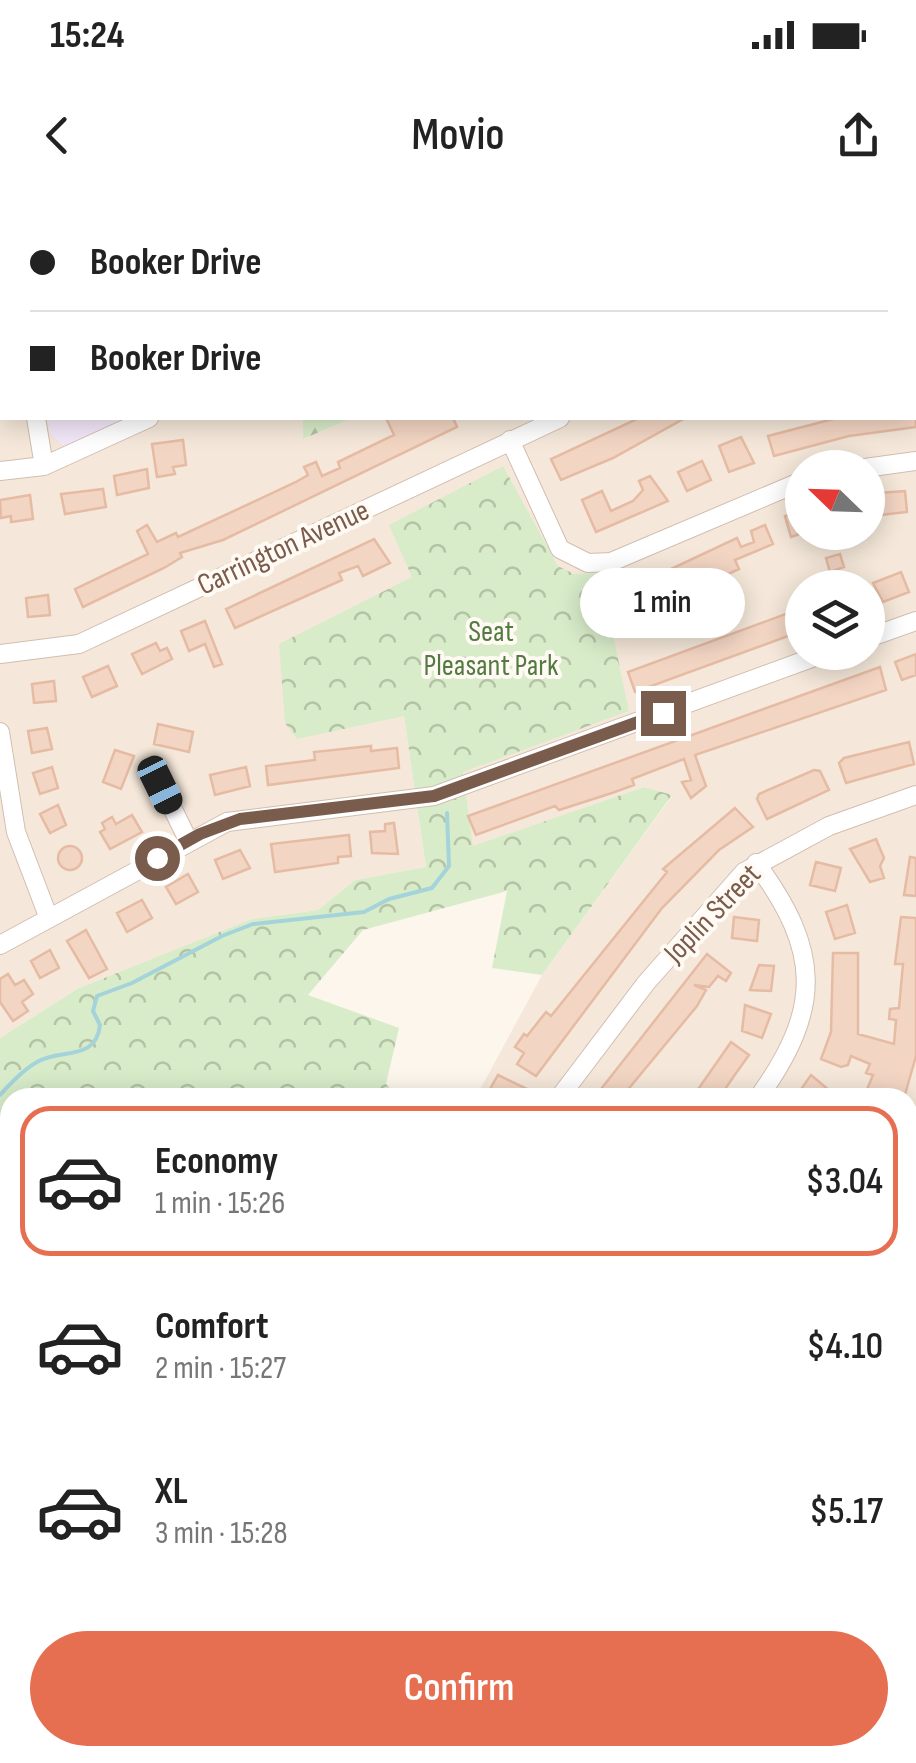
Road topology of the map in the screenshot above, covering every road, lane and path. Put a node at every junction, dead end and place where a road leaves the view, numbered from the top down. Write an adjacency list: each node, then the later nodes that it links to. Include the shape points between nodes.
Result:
1 (36, 420): 7 (street)
2 (145, 420): 7 (street)
3 (555, 420): 4 (street, Carrington Avenue)
4 (510, 440): 9 (street, via 560,549 595,564); 12 (street, Carrington Avenue, via 80,644)
5 (916, 461): 6 (street)
6 (885, 465)
7 (44, 466): 8 (street)
8 (0, 471)
9 (785, 488)
10 (916, 620): 11 (street)
11 (885, 632)
12 (0, 654)
13 (785, 668): 17 (street, via 444,792 240,819)
14 (0, 732): 19 (street, via 16,832)
15 (160, 785): 17 (street)
16 (916, 795): 18 (street, Joplin Street, via 830,826)
17 (188, 840): 19 (street)
18 (756, 863): 21 (street, Joplin Street, via 646,983); 22 (street, via 796,924 805,972 793,1044)
19 (48, 916): 20 (street)
20 (0, 946)
21 (567, 1088)
22 (764, 1088)
23 (0, 1723): 24 (street)
24 (0, 1742)

